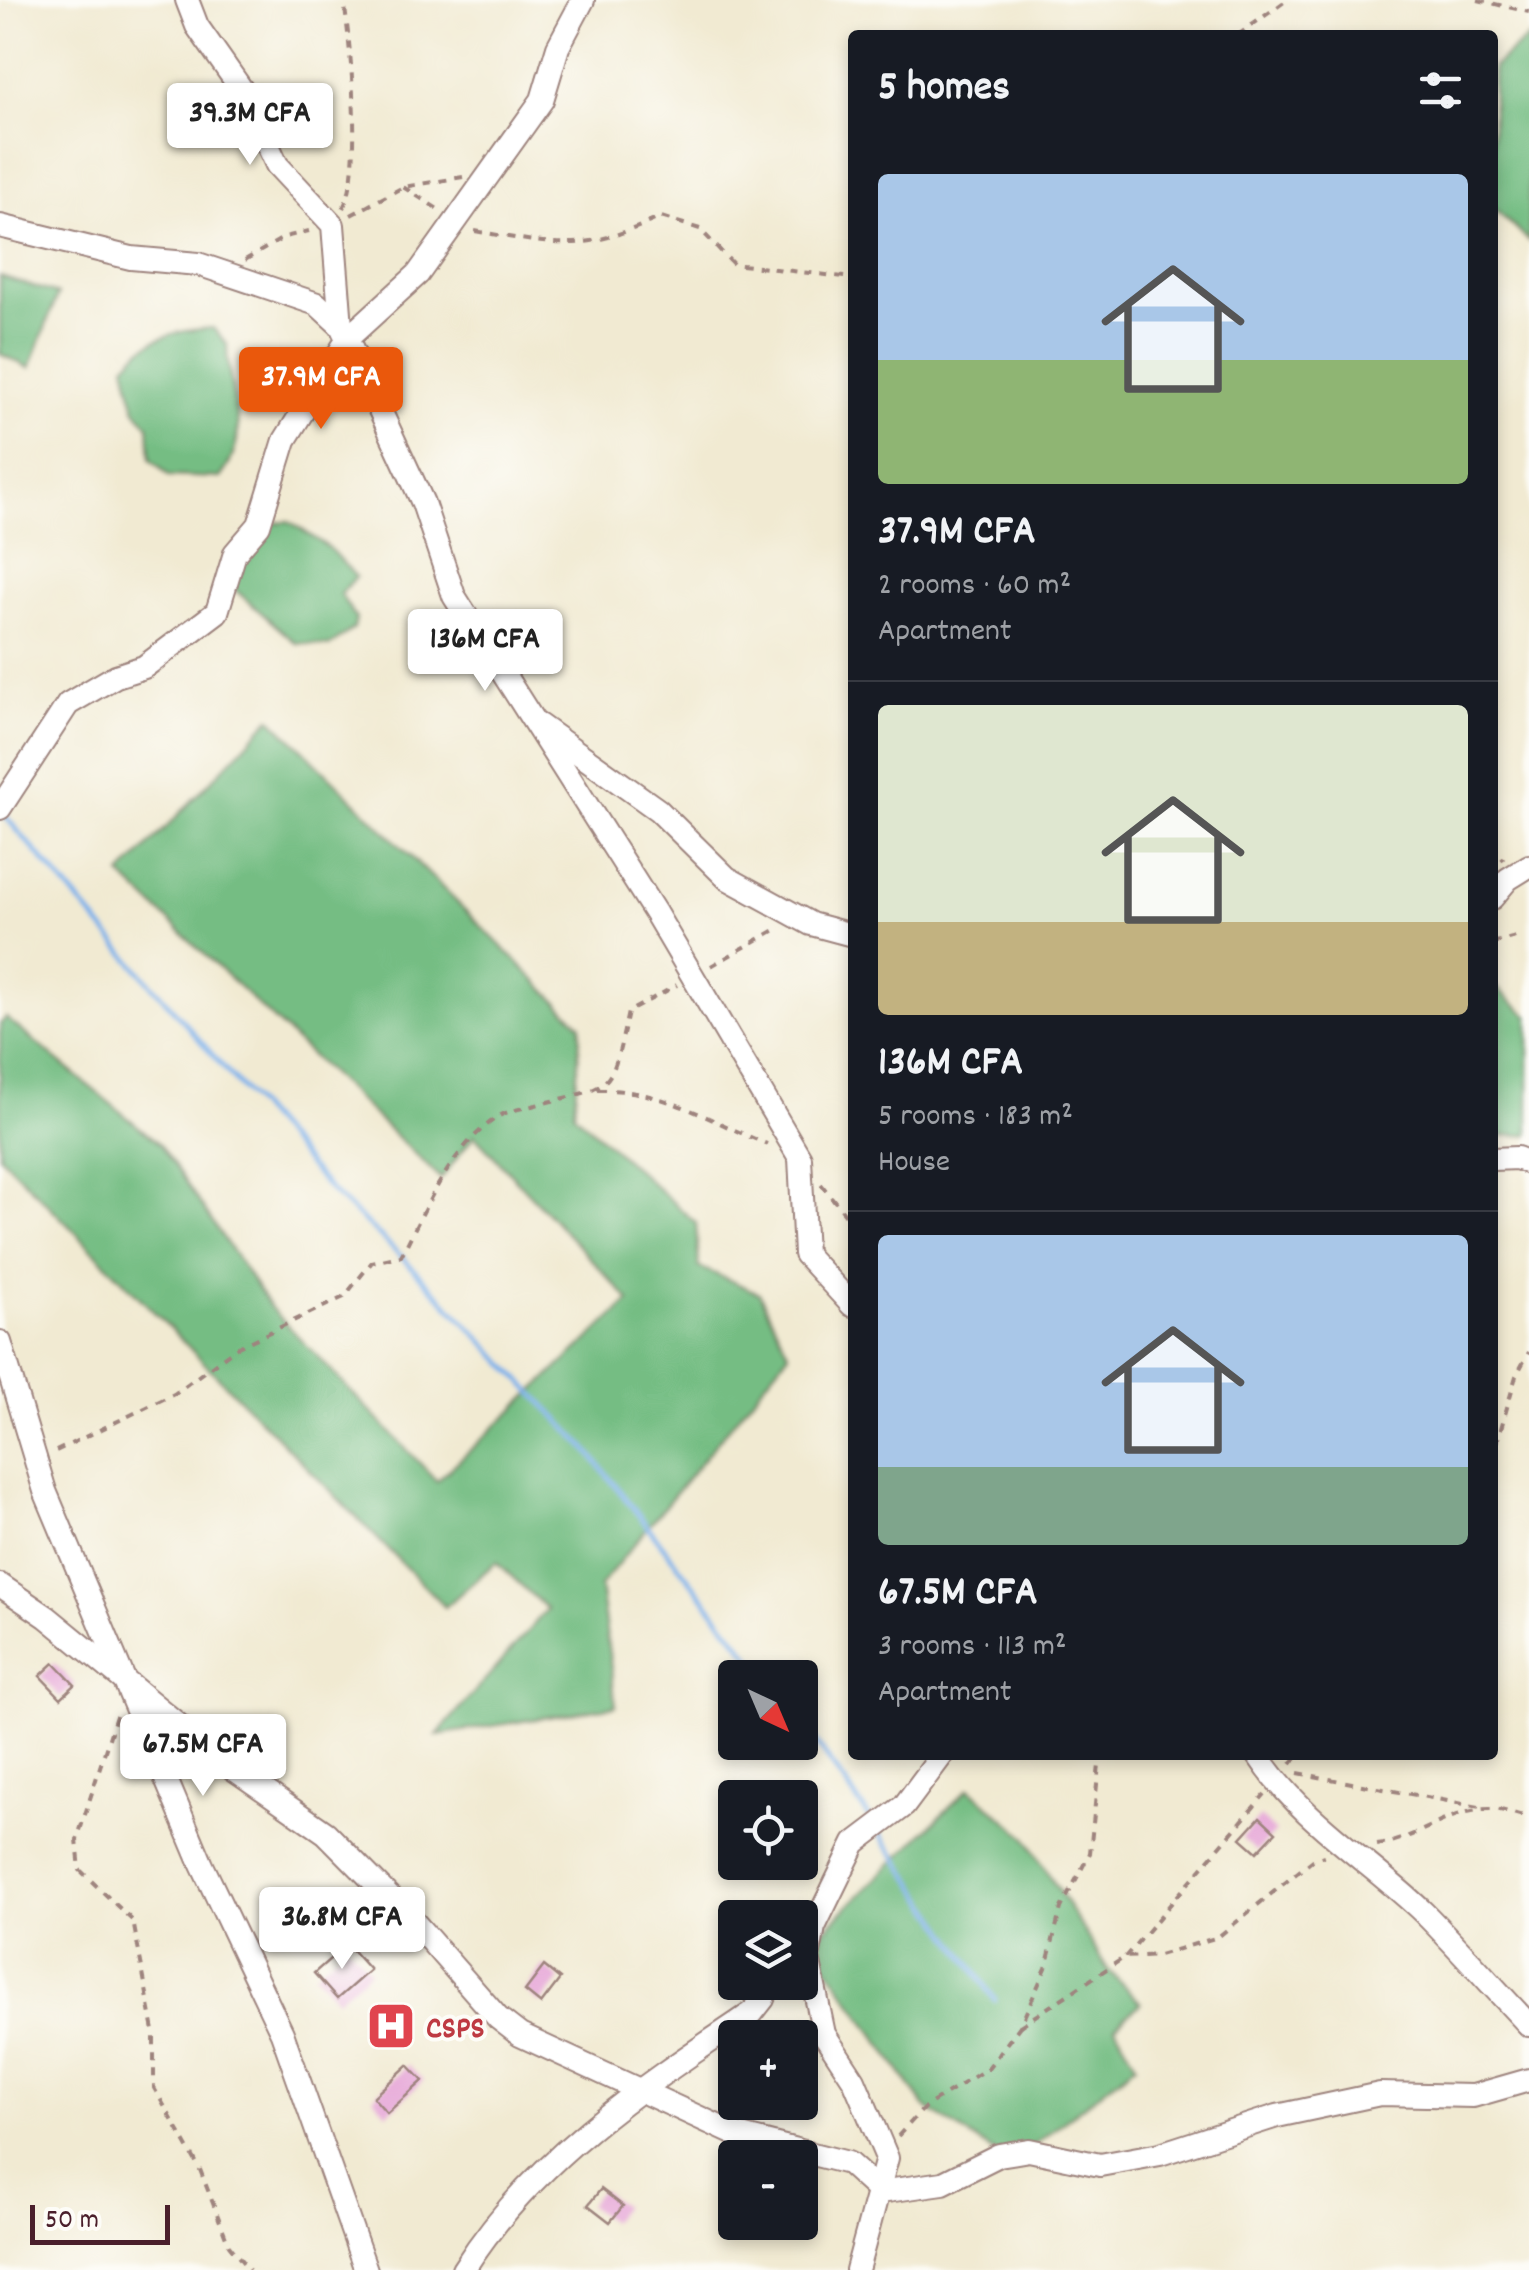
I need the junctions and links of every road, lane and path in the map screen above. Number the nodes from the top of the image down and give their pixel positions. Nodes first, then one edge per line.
1 (187, 0) edge
2 (344, 0) edge
3 (583, 0) edge
4 (1288, 0) edge
5 (1478, 0) edge
6 (1529, 12) edge
7 (1245, 30) edge
8 (494, 167) junction
9 (403, 188) junction
10 (454, 222) junction
11 (334, 225) junction
12 (0, 226) edge
13 (224, 272) junction
14 (848, 278) edge
15 (345, 332) junction
16 (533, 721) junction
17 (0, 808) edge
18 (1529, 866) edge
19 (1498, 891) edge
20 (800, 918) junction
21 (848, 934) edge
22 (1520, 936) dead end
23 (1498, 942) edge
24 (692, 976) junction
25 (598, 1090) junction
26 (800, 1158) junction
27 (1498, 1159) edge
28 (1529, 1163) edge
29 (848, 1218) edge
30 (848, 1301) edge
31 (0, 1342) edge
32 (1529, 1352) edge
33 (1498, 1439) edge
34 (35, 1460) junction
35 (0, 1586) edge
36 (131, 1689) junction
37 (938, 1760) edge
38 (1099, 1760) edge
39 (1261, 1760) edge
40 (1294, 1760) edge
41 (1276, 1781) junction
42 (1490, 1809) junction
43 (1529, 1818) edge
44 (1347, 1848) junction
45 (829, 1893) junction
46 (818, 1903) edge
47 (1125, 1957) junction
48 (764, 2000) edge
49 (1529, 2025) edge
50 (1020, 2026) junction
51 (1529, 2080) edge
52 (639, 2090) junction
53 (888, 2158) junction
54 (880, 2192) junction
55 (249, 2270) edge
56 (366, 2270) edge
57 (463, 2270) edge
58 (857, 2270) edge

1 - 11 street
2 - 11 path
3 - 8 street
4 - 7 path
5 - 6 path
8 - 9 path
8 - 10 street
9 - 10 path
9 - 11 path
10 - 14 path
10 - 15 street
11 - 13 path
11 - 15 street
12 - 13 street
13 - 15 street
15 - 16 street
15 - 17 street
16 - 20 street
16 - 24 street
18 - 19 street
20 - 21 street
20 - 24 path
22 - 23 path
24 - 25 path
24 - 26 street
25 - 26 path
25 - 34 path
26 - 29 path
26 - 30 street
27 - 28 street
31 - 34 street
32 - 33 path
34 - 36 street
35 - 36 street
36 - 52 street
36 - 55 path
36 - 56 street
37 - 45 street
38 - 50 path
39 - 41 street
40 - 42 path
41 - 44 street
41 - 47 path
42 - 43 path
42 - 44 path
44 - 47 path
44 - 49 street
45 - 46 street
45 - 53 street
47 - 50 path
48 - 52 street
50 - 53 path
51 - 54 street
52 - 54 street
52 - 57 street
53 - 54 street
54 - 58 street

